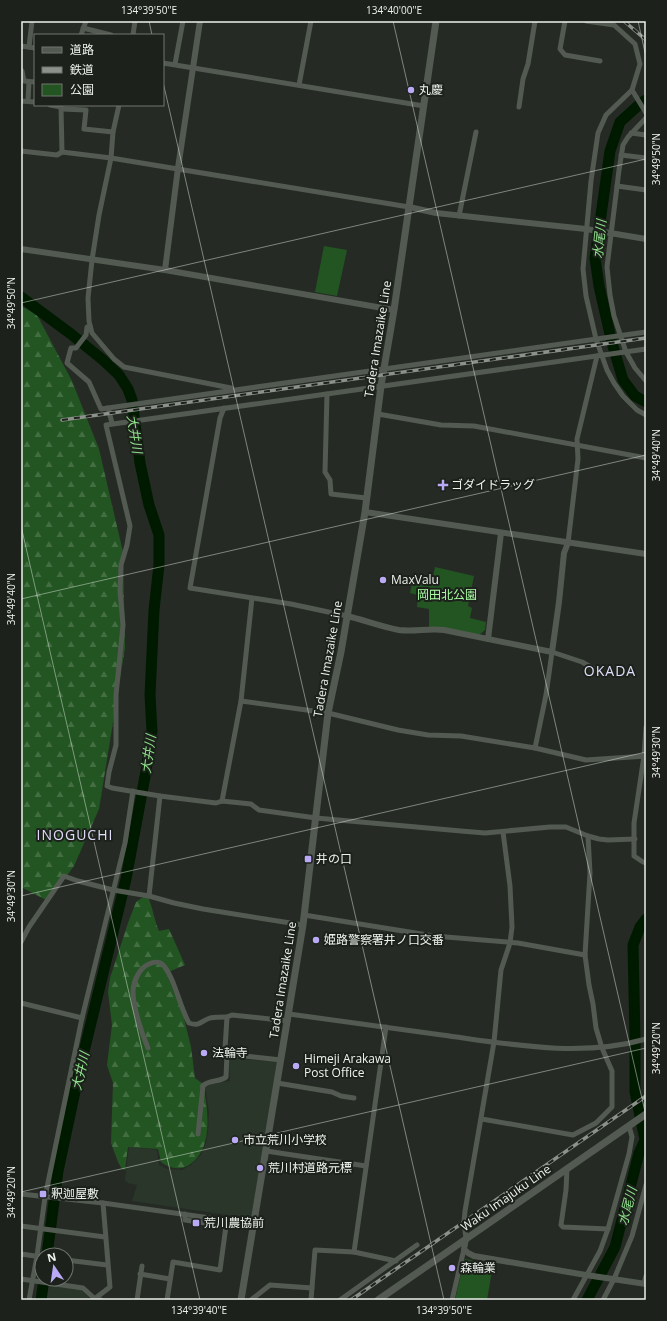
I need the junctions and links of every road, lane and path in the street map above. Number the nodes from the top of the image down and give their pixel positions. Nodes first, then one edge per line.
1 (32, 21) edge
2 (86, 21) edge
3 (135, 21) edge
4 (183, 21) edge
5 (200, 21) edge
6 (311, 21) edge
7 (436, 21) edge
8 (535, 21) edge
9 (564, 21) edge
10 (586, 21) edge
11 (83, 28) junction
12 (81, 34) edge
13 (108, 34) edge
14 (133, 34) edge
15 (21, 46) edge
16 (29, 47) junction
17 (34, 48) edge
18 (600, 61) dead end
19 (164, 63) edge
20 (175, 64) junction
21 (193, 67) junction
22 (21, 70) edge
23 (29, 82) junction
24 (34, 82) edge
25 (299, 85) junction
26 (632, 90) junction
27 (21, 101) edge
28 (28, 101) junction
29 (34, 102) edge
30 (56, 106) edge
31 (119, 106) edge
32 (424, 106) junction
33 (77, 107) edge
34 (519, 107) dead end
35 (62, 109) junction
36 (646, 113) edge
37 (646, 118) edge
38 (113, 132) junction
39 (476, 132) dead end
40 (631, 133) junction
41 (646, 135) edge
42 (21, 151) edge
43 (62, 152) junction
44 (621, 155) junction
45 (112, 158) junction
46 (646, 158) edge
47 (178, 168) junction
48 (617, 186) junction
49 (646, 190) edge
50 (409, 207) junction
51 (459, 216) junction
52 (586, 229) junction
53 (612, 234) junction
54 (646, 239) edge
55 (21, 249) edge
56 (92, 260) junction
57 (165, 270) junction
58 (394, 310) junction
59 (90, 326) junction
60 (646, 332) edge
61 (621, 336) junction
62 (596, 339) junction
63 (646, 349) edge
64 (626, 352) junction
65 (603, 355) junction
66 (597, 356) junction
67 (385, 369) junction
68 (646, 381) edge
69 (382, 386) junction
70 (236, 389) junction
71 (327, 394) junction
72 (108, 408) junction
73 (224, 408) junction
74 (378, 414) junction
75 (646, 416) edge
76 (112, 423) junction
77 (578, 446) junction
78 (646, 458) edge
79 (366, 498) junction
80 (365, 512) junction
81 (501, 533) junction
82 (568, 543) junction
83 (646, 554) edge
84 (252, 598) junction
85 (347, 616) junction
86 (488, 639) junction
87 (552, 652) junction
88 (596, 670) dead end
89 (241, 700) junction
90 (328, 713) junction
91 (646, 728) edge
92 (535, 748) junction
93 (645, 756) edge
94 (133, 791) junction
95 (160, 796) junction
96 (222, 801) junction
97 (316, 818) junction
98 (503, 832) junction
99 (588, 836) junction
100 (634, 839) junction
101 (646, 863) edge
102 (113, 890) junction
103 (149, 896) junction
104 (304, 915) junction
105 (303, 925) junction
106 (21, 942) edge
107 (510, 943) junction
108 (585, 955) junction
109 (21, 1003) edge
110 (227, 1017) junction
111 (82, 1018) junction
112 (288, 1018) junction
113 (386, 1027) junction
114 (646, 1039) edge
115 (494, 1042) junction
116 (148, 1048) dead end
117 (602, 1048) junction
118 (227, 1054) junction
119 (281, 1060) junction
120 (277, 1083) junction
121 (354, 1098) dead end
122 (646, 1114) edge
123 (482, 1119) junction
124 (629, 1126) junction
125 (198, 1134) dead end
126 (266, 1151) junction
127 (366, 1166) junction
128 (567, 1168) junction
129 (645, 1187) edge
130 (21, 1194) edge
131 (45, 1197) junction
132 (103, 1203) junction
133 (185, 1214) junction
134 (253, 1224) junction
135 (21, 1226) edge
136 (41, 1228) junction
137 (608, 1229) junction
138 (105, 1237) junction
139 (466, 1238) junction
140 (417, 1245) dead end
141 (40, 1247) edge
142 (464, 1249) junction
143 (354, 1252) junction
144 (21, 1254) edge
145 (34, 1256) edge
146 (74, 1261) edge
147 (396, 1261) junction
148 (107, 1265) junction
149 (142, 1266) dead end
150 (140, 1274) junction
151 (586, 1275) junction
152 (646, 1276) edge
153 (34, 1278) edge
154 (21, 1279) edge
155 (170, 1279) junction
156 (614, 1279) junction
157 (33, 1281) junction
158 (645, 1284) edge
159 (312, 1288) junction
160 (29, 1300) edge
161 (96, 1300) edge
162 (137, 1300) edge
163 (167, 1300) edge
164 (241, 1300) edge
165 (251, 1300) edge
166 (311, 1300) edge
167 (340, 1300) edge
168 (378, 1300) edge
169 (452, 1300) edge
170 (573, 1300) edge
171 (604, 1300) edge

1 - 16 street
2 - 11 street
3 - 14 street
4 - 20 street
5 - 21 street
6 - 25 street
7 - 32 main road, Tadera Imazaike Line
8 - 34 street
9 - 18 street
10 - 26 street
11 - 12 street
11 - 13 street
15 - 16 street
16 - 17 street
19 - 20 street
20 - 21 street
21 - 25 street
21 - 47 street
22 - 23 street
23 - 24 street
23 - 28 street
25 - 32 street
26 - 36 street
26 - 52 street
27 - 28 street
28 - 29 street
30 - 35 street
31 - 38 street
32 - 50 main road, Tadera Imazaike Line
33 - 35 street
33 - 38 street
35 - 43 street
37 - 40 street
38 - 45 street
39 - 51 street
40 - 41 street
40 - 44 street
42 - 43 street
43 - 45 street
44 - 46 street
44 - 48 street
45 - 47 street
45 - 56 street
47 - 50 street
47 - 57 street
48 - 49 street
48 - 53 street
50 - 51 street
50 - 58 main road, Tadera Imazaike Line
51 - 52 street
52 - 53 street
52 - 62 street
53 - 54 street
53 - 61 street
55 - 56 street
56 - 57 street
56 - 59 street
57 - 58 street
58 - 67 main road, Tadera Imazaike Line
59 - 70 street
59 - 72 street
60 - 61 street
61 - 62 street
61 - 64 street
62 - 65 street
62 - 67 street
63 - 64 street
64 - 65 street
64 - 68 street
65 - 66 street
65 - 75 street
66 - 69 street
66 - 77 street
67 - 69 main road, Tadera Imazaike Line
67 - 70 street
69 - 71 street
69 - 74 main road, Tadera Imazaike Line
70 - 72 street
71 - 73 street
71 - 79 street
72 - 76 street
73 - 76 street
73 - 84 street
74 - 77 street
74 - 79 main road, Tadera Imazaike Line
76 - 94 street
77 - 78 street
77 - 82 street
79 - 80 main road, Tadera Imazaike Line
80 - 81 street
80 - 85 main road, Tadera Imazaike Line
81 - 82 street
81 - 86 street
82 - 83 street
82 - 87 street
84 - 85 street
84 - 89 street
85 - 86 street
85 - 90 main road, Tadera Imazaike Line
86 - 87 street
87 - 88 street
87 - 92 street
89 - 90 street
89 - 96 street
90 - 92 street
90 - 97 main road, Tadera Imazaike Line
91 - 93 street
92 - 93 street
93 - 100 street
94 - 95 street
94 - 102 street
95 - 96 street
95 - 103 street
96 - 97 street
97 - 98 street
97 - 104 main road, Tadera Imazaike Line
98 - 99 street
98 - 107 street
99 - 100 street
99 - 108 street
100 - 101 street
102 - 103 street
102 - 106 street
102 - 111 street
103 - 105 street
104 - 105 main road, Tadera Imazaike Line
104 - 107 street
105 - 112 main road, Tadera Imazaike Line
107 - 108 street
107 - 115 street
108 - 117 street
109 - 111 street
110 - 112 street
110 - 116 street
110 - 118 street
111 - 131 street
112 - 113 street
112 - 119 main road, Tadera Imazaike Line
113 - 115 street
113 - 127 street
114 - 117 street
115 - 117 street
115 - 123 street
117 - 123 street
118 - 119 street
118 - 125 street
119 - 120 main road, Tadera Imazaike Line
120 - 121 street
120 - 126 main road, Tadera Imazaike Line
122 - 124 main road, Waku Imajuku Line
123 - 139 street
124 - 128 main road, Waku Imajuku Line
124 - 137 street
126 - 127 street
126 - 134 main road, Tadera Imazaike Line
127 - 143 street
128 - 137 street
128 - 139 main road, Waku Imajuku Line
129 - 156 street
130 - 131 street
131 - 132 street
131 - 136 street
132 - 133 street
132 - 138 street
133 - 134 street
133 - 155 street
134 - 164 main road, Tadera Imazaike Line
135 - 136 street
136 - 138 street
136 - 141 street
137 - 151 street
138 - 148 street
139 - 142 street
139 - 168 main road, Waku Imajuku Line
140 - 147 street
142 - 151 street
142 - 169 street
143 - 147 street
143 - 159 street
144 - 145 street
146 - 148 street
147 - 167 street
148 - 161 street
149 - 150 street
150 - 155 street
150 - 162 street
151 - 156 street
151 - 170 street
152 - 158 street
153 - 157 street
154 - 157 street
155 - 163 street
156 - 158 street
156 - 171 street
157 - 160 street
157 - 161 street
159 - 165 street
159 - 166 street

